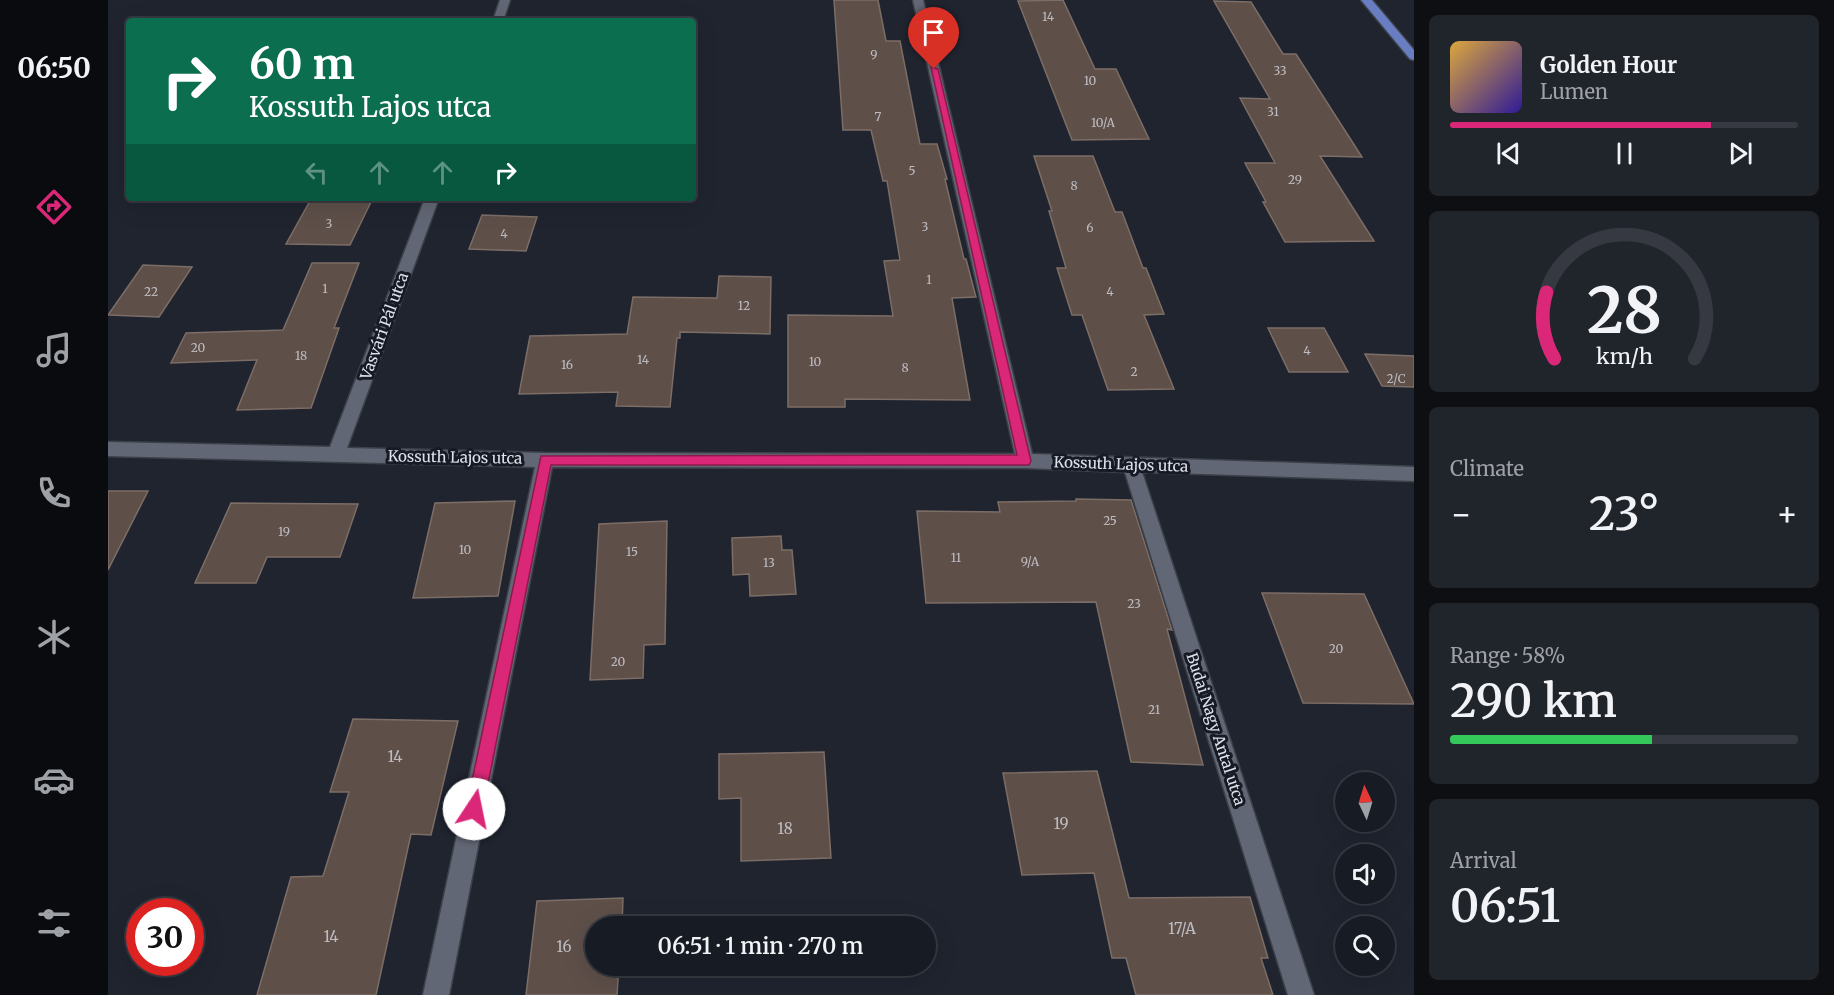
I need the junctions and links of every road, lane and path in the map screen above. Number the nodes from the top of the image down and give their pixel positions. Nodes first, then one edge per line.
1 (505, 0) edge
2 (918, 0) edge
3 (1366, 0) edge
4 (499, 18) edge
5 (1414, 57) edge
6 (431, 201) edge
7 (108, 449) edge
8 (336, 455) junction
9 (545, 460) junction
10 (1025, 461) junction
11 (1131, 464) junction
12 (1414, 474) edge
13 (436, 995) edge
14 (1301, 995) edge

1 - 4 street
2 - 10 street
3 - 5 main road
6 - 8 street, Vasvári Pál utca
7 - 8 street, Kossuth Lajos utca
8 - 9 street, Kossuth Lajos utca
9 - 10 street, Kossuth Lajos utca
9 - 13 street
10 - 11 street, Kossuth Lajos utca
11 - 12 street, Kossuth Lajos utca
11 - 14 street, Budai Nagy Antal utca

